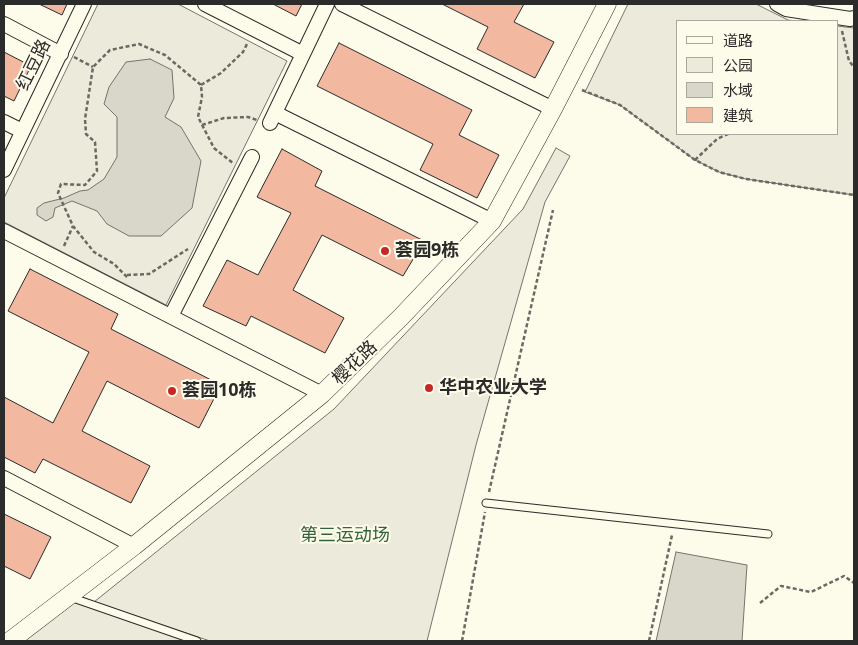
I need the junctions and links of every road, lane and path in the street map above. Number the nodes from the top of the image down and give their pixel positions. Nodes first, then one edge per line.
1 (84, 4) edge
2 (205, 4) edge
3 (327, 4) edge
4 (342, 4) edge
5 (607, 4) edge
6 (777, 4) edge
7 (838, 17) junction
8 (854, 18) edge
9 (4, 24) edge
10 (254, 29) junction
11 (62, 53) junction
12 (303, 54) junction
13 (93, 67) junction
14 (854, 67) edge
15 (567, 82) junction
16 (201, 85) junction
17 (553, 110) junction
18 (272, 118) junction
19 (4, 122) edge
20 (202, 125) junction
21 (22, 131) junction
22 (726, 135) edge
23 (252, 157) dead end
24 (695, 160) junction
25 (4, 170) edge
26 (244, 172) junction
27 (854, 195) edge
28 (552, 210) dead end
29 (492, 221) junction
30 (73, 226) junction
31 (4, 231) edge
32 (189, 249) dead end
33 (58, 259) junction
34 (127, 275) junction
35 (125, 293) junction
36 (171, 316) junction
37 (322, 394) junction
38 (4, 478) edge
39 (486, 503) junction
40 (674, 524) junction
41 (768, 534) dead end
42 (134, 546) junction
43 (854, 583) edge
44 (69, 596) junction
45 (760, 603) dead end
46 (10, 641) edge
47 (197, 641) edge
48 (462, 641) edge
49 (649, 641) edge

1 - 11 street, 红豆路
2 - 10 street
3 - 12 street
4 - 17 street
5 - 15 street, 樱花路
6 - 7 street
7 - 8 street
7 - 14 path
9 - 11 street
10 - 12 street
10 - 16 path
11 - 13 path
11 - 21 street, 红豆路
12 - 18 street
13 - 16 path
13 - 30 path
15 - 17 street, 樱花路
15 - 24 path
16 - 20 path
17 - 29 street, 樱花路
18 - 20 path
18 - 29 street
19 - 21 street
20 - 26 path
21 - 25 street, 红豆路
22 - 24 path
23 - 26 street
24 - 27 path
26 - 36 street
28 - 39 path
29 - 37 street, 樱花路
30 - 33 path
30 - 34 path
31 - 33 street
32 - 34 path
33 - 35 street
34 - 35 path
35 - 36 street
36 - 37 street
37 - 42 street, 樱花路
38 - 42 street
39 - 40 lane
39 - 48 path
40 - 41 lane
40 - 49 path
42 - 44 street, 樱花路
43 - 45 path
44 - 46 street, 樱花路
44 - 47 lane

